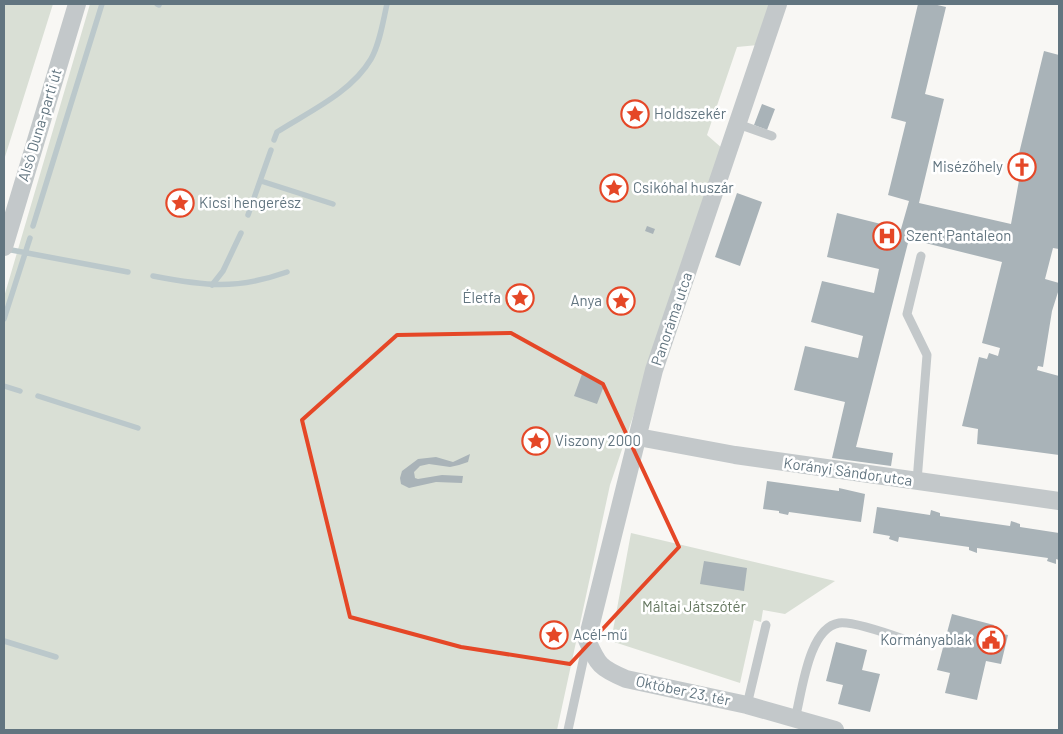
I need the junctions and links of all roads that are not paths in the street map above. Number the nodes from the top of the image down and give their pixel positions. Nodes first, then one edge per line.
1 (77, 4) edge
2 (778, 4) edge
3 (738, 124) junction
4 (772, 136) dead end
5 (5, 236) edge
6 (921, 256) dead end
7 (638, 437) junction
8 (917, 481) junction
9 (1059, 501) edge
10 (766, 625) dead end
11 (587, 640) junction
12 (906, 640) dead end
13 (747, 705) junction
14 (795, 719) junction
15 (568, 730) edge
16 (836, 730) edge

1 - 5 street, Alsó Duna-parti út
2 - 3 street, Panoráma utca
3 - 4 lane
3 - 7 street, Panoráma utca
6 - 8 lane
7 - 8 street, Korányi Sándor utca
7 - 11 street, Panoráma utca
8 - 9 street, Korányi Sándor utca
10 - 13 lane
11 - 13 street, Október 23. tér
11 - 15 lane
12 - 14 lane
13 - 14 street, Október 23. tér
14 - 16 street, Október 23. tér

